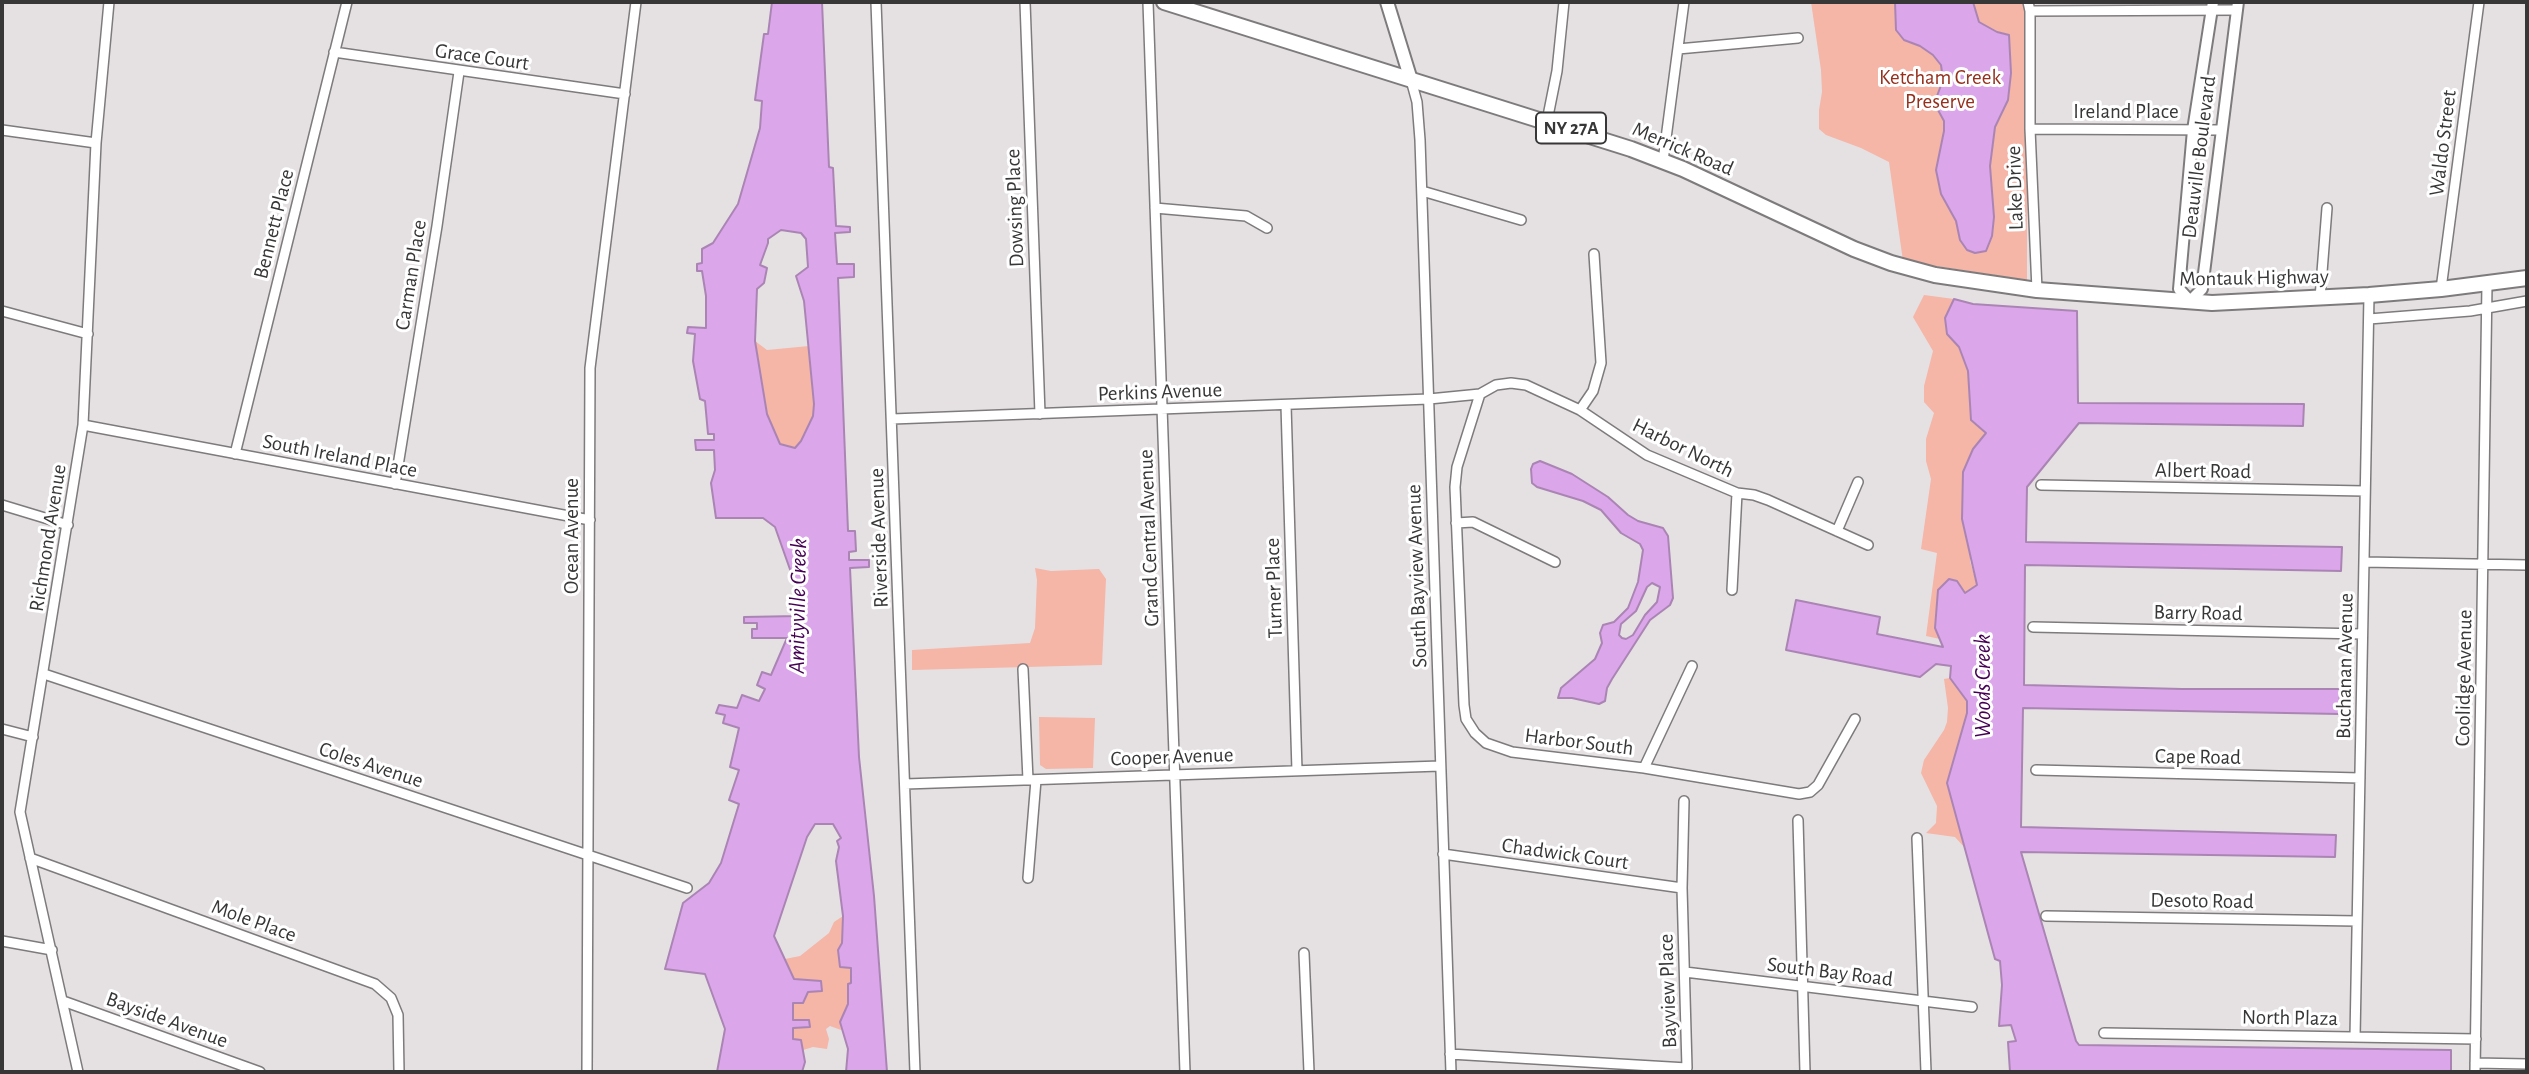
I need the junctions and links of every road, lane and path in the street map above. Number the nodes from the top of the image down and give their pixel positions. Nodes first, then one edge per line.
1 (109, 2) edge
2 (347, 2) edge
3 (636, 2) edge
4 (876, 2) edge
5 (1025, 2) edge
6 (1148, 2) edge
7 (1164, 2) edge
8 (1387, 2) edge
9 (1564, 2) edge
10 (1684, 2) edge
11 (2479, 2) edge
12 (2029, 6) edge
13 (2212, 6) edge
14 (2238, 6) edge
15 (1798, 38) dead end
16 (1678, 49) junction
17 (334, 52) junction
18 (460, 72) junction
19 (1411, 80) junction
20 (625, 94) junction
21 (1547, 121) junction
22 (2030, 129) junction
23 (2, 130) edge
24 (2193, 130) junction
25 (2221, 130) junction
26 (96, 143) junction
27 (1663, 161) junction
28 (1422, 191) junction
29 (1155, 208) junction
30 (2327, 208) dead end
31 (1521, 220) dead end
32 (1267, 228) dead end
33 (1594, 254) dead end
34 (2527, 278) edge
35 (1981, 283) joint
36 (2487, 284) junction
37 (2441, 289) junction
38 (2037, 290) junction
39 (2369, 295) junction
40 (2320, 298) junction
41 (2190, 301) junction
42 (2527, 301) edge
43 (2486, 308) junction
44 (2, 312) edge
45 (2369, 319) junction
46 (88, 334) junction
47 (1480, 394) junction
48 (1429, 399) junction
49 (1286, 405) junction
50 (1162, 409) junction
51 (1580, 410) junction
52 (1040, 414) junction
53 (892, 419) junction
54 (83, 425) junction
55 (235, 454) junction
56 (1858, 482) dead end
57 (395, 484) junction
58 (2041, 485) dead end
59 (2365, 491) junction
60 (1737, 493) junction
61 (2, 505) edge
62 (590, 520) junction
63 (1456, 523) junction
64 (68, 526) junction
65 (1837, 531) junction
66 (1868, 545) dead end
67 (1555, 562) dead end
68 (2364, 562) junction
69 (2483, 564) junction
70 (2527, 565) edge
71 (1732, 590) dead end
72 (2033, 627) dead end
73 (2362, 634) junction
74 (1692, 666) dead end
75 (1023, 669) dead end
76 (44, 674) junction
77 (1855, 719) dead end
78 (2, 729) edge
79 (33, 737) junction
80 (1440, 766) junction
81 (1644, 768) junction
82 (1297, 771) junction
83 (2036, 771) dead end
84 (1176, 775) junction
85 (2360, 778) junction
86 (1032, 780) junction
87 (905, 784) junction
88 (1684, 801) dead end
89 (1798, 820) dead end
90 (1917, 838) dead end
91 (588, 854) junction
92 (1443, 854) junction
93 (30, 858) junction
94 (1028, 878) dead end
95 (687, 888) dead end
96 (1682, 888) junction
97 (2046, 916) dead end
98 (2357, 921) junction
99 (2, 941) edge
100 (52, 950) junction
101 (1304, 953) dead end
102 (1685, 972) junction
103 (1803, 986) junction
104 (63, 1001) junction
105 (1923, 1001) junction
106 (1972, 1007) dead end
107 (2104, 1033) dead end
108 (2355, 1037) junction
109 (2476, 1039) junction
110 (1450, 1054) junction
111 (2527, 1064) edge
112 (2475, 1068) edge
113 (78, 1072) edge
114 (260, 1072) edge
115 (398, 1072) edge
116 (587, 1072) edge
117 (915, 1072) edge
118 (1185, 1072) edge
119 (1310, 1072) edge
120 (1451, 1072) edge
121 (1805, 1072) edge
122 (1926, 1072) edge

1 - 26 street, Richmond Avenue
2 - 17 street, Bennett Place
3 - 20 street, Ocean Avenue
4 - 53 street, Riverside Avenue
5 - 52 street, Dowsing Place
6 - 29 street, Grand Central Avenue
7 - 19 main road, Merrick Road / NY 27A
8 - 19 main road
9 - 21 street
10 - 16 street
11 - 37 street, Waldo Street
12 - 13 street
12 - 22 street, Lake Drive
13 - 14 street
13 - 24 street, Deauville Boulevard
14 - 25 street, Deauville Boulevard
15 - 16 street
16 - 27 street
17 - 18 street, Grace Court
17 - 55 street, Bennett Place
18 - 20 street, Grace Court
18 - 57 street, Carman Place
19 - 21 main road, Merrick Road / NY 27A
19 - 28 street, South Bayview Avenue
20 - 62 street, Ocean Avenue
21 - 27 main road, Merrick Road / NY 27A
22 - 24 street, Ireland Place
22 - 38 street, Lake Drive
23 - 26 street
24 - 25 street, Ireland Place
24 - 41 street, Deauville Boulevard
25 - 41 street, Deauville Boulevard
26 - 46 street, Richmond Avenue
27 - 35 main road, Merrick Road
28 - 31 street
28 - 48 street, South Bayview Avenue
29 - 32 street
29 - 50 street, Grand Central Avenue
30 - 40 street
33 - 51 street
34 - 36 main road, Montauk Highway
35 - 38 main road, Montauk Highway
36 - 37 main road, Montauk Highway
36 - 43 street, Coolidge Avenue
37 - 39 main road, Montauk Highway
38 - 41 main road, Montauk Highway
39 - 40 main road, Montauk Highway
39 - 45 street, Buchanan Avenue
40 - 41 main road, Montauk Highway
42 - 43 street
43 - 45 street
43 - 69 street, Coolidge Avenue
44 - 46 street
45 - 59 street, Buchanan Avenue
46 - 54 street, Richmond Avenue
47 - 48 street, Harbor North
47 - 51 street, Harbor North
47 - 63 street, Harbor South
48 - 49 street, Perkins Avenue
48 - 80 street, South Bayview Avenue
49 - 50 street, Perkins Avenue
49 - 82 street, Turner Place
50 - 52 street, Perkins Avenue
50 - 84 street, Grand Central Avenue
51 - 60 street, Harbor North
52 - 53 street, Perkins Avenue
53 - 87 street, Riverside Avenue
54 - 55 street, South Ireland Place
54 - 64 street, Richmond Avenue
55 - 57 street, South Ireland Place
56 - 65 street
57 - 62 street, South Ireland Place
58 - 59 street, Albert Road
59 - 68 street, Buchanan Avenue
60 - 65 street, Harbor North
60 - 71 street, Harbor North
61 - 64 street
62 - 91 street, Ocean Avenue
63 - 67 street
63 - 81 street, Harbor South
64 - 76 street, Richmond Avenue
65 - 66 street, Harbor North
68 - 69 street
68 - 73 street, Buchanan Avenue
69 - 70 street
69 - 109 street, Coolidge Avenue
72 - 73 street, Barry Road
73 - 85 street, Buchanan Avenue
74 - 81 street
75 - 86 street
76 - 79 street, Richmond Avenue
76 - 91 street, Coles Avenue
77 - 81 street, Harbor South
78 - 79 street
79 - 93 street, Richmond Avenue
80 - 82 street, Cooper Avenue
80 - 92 street, South Bayview Avenue
82 - 84 street, Cooper Avenue
83 - 85 street, Cape Road
84 - 86 street, Cooper Avenue
84 - 118 street, Grand Central Avenue
85 - 98 street, Buchanan Avenue
86 - 87 street, Cooper Avenue
86 - 94 street
87 - 117 street, Riverside Avenue
88 - 96 street, Bayview Place
89 - 103 street
90 - 105 street
91 - 95 street, Coles Avenue
91 - 116 street, Ocean Avenue
92 - 96 street, Chadwick Court
92 - 110 street, South Bayview Avenue
93 - 100 street, Richmond Avenue
93 - 115 street, Mole Place
96 - 102 street, Bayview Place
97 - 98 street, Desoto Road
98 - 108 street, Buchanan Avenue
99 - 100 street
100 - 104 street, Richmond Avenue
101 - 119 street
102 - 103 street, South Bay Road
102 - 110 street, Bayview Place
103 - 105 street, South Bay Road
103 - 121 street
104 - 113 street, Richmond Avenue
104 - 114 street, Bayside Avenue
105 - 106 street, South Bay Road
105 - 122 street
107 - 108 street, North Plaza
108 - 109 street, North Plaza
109 - 112 street, Coolidge Avenue
110 - 120 street, South Bayview Avenue
111 - 112 street

